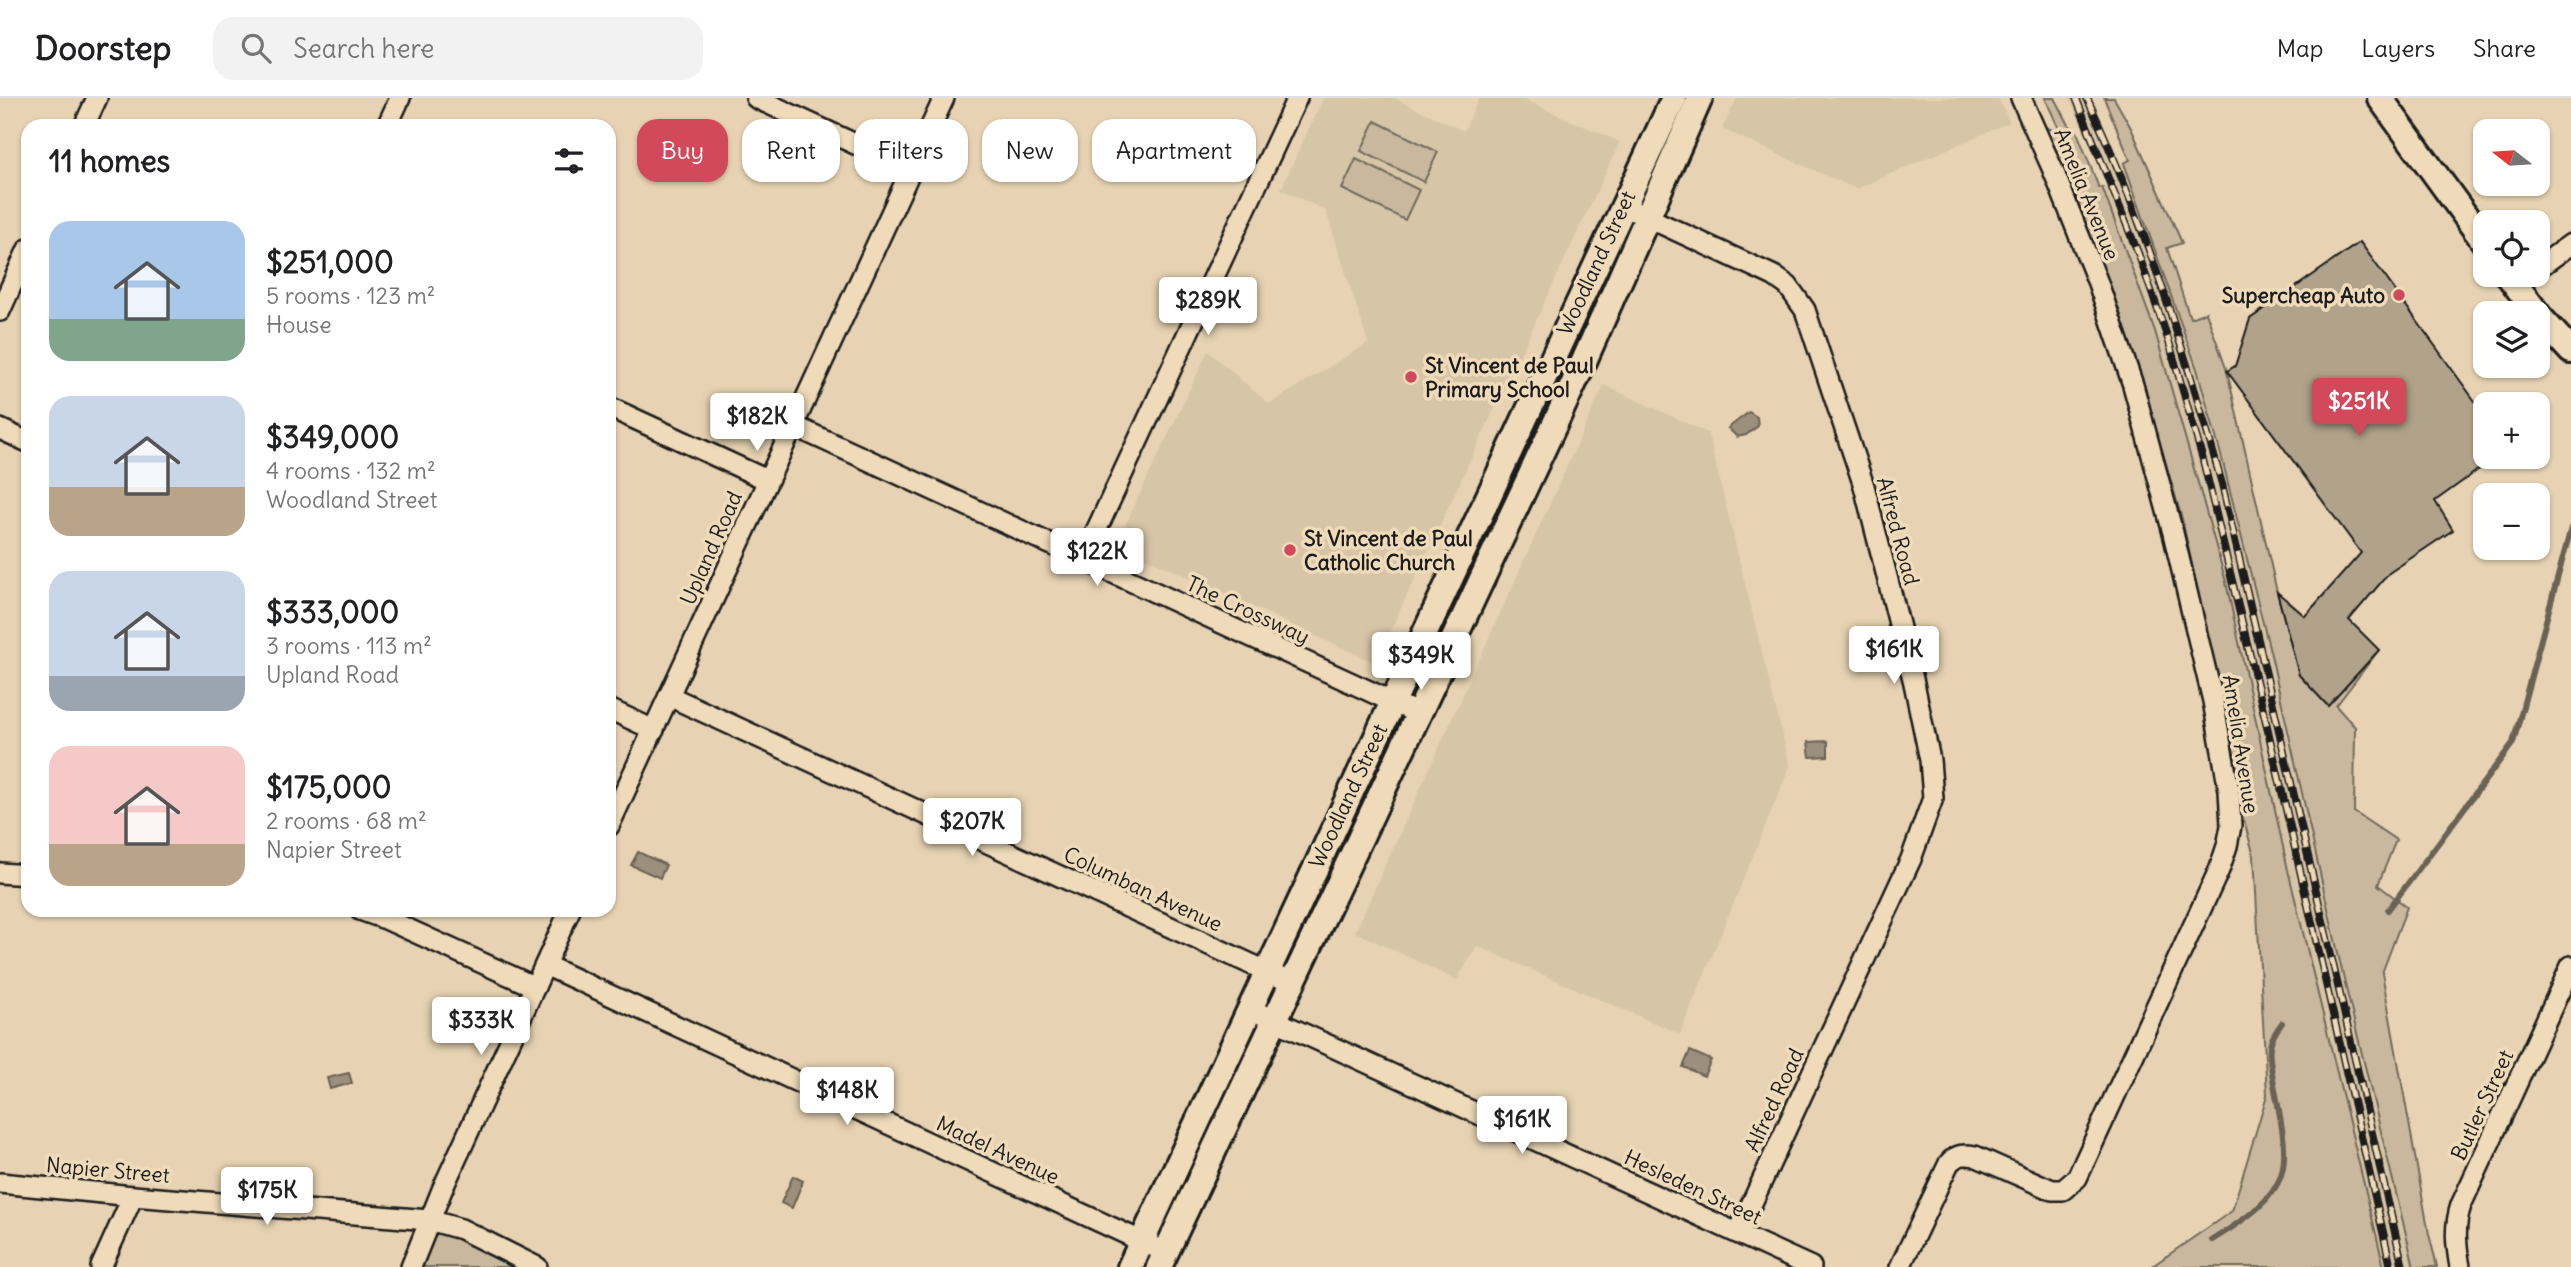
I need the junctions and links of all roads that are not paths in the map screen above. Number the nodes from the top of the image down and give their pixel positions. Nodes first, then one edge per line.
1 (97, 98) edge
2 (400, 98) edge
3 (756, 98) edge
4 (944, 98) edge
5 (1297, 98) edge
6 (1674, 98) edge
7 (1700, 98) edge
8 (2021, 98) edge
9 (2380, 98) edge
10 (87, 119) edge
11 (390, 119) edge
12 (934, 119) edge
13 (854, 144) edge
14 (905, 182) edge
15 (1623, 206) junction
16 (1646, 217) junction
17 (2473, 226) edge
18 (2571, 244) edge
19 (2550, 259) edge
20 (21, 264) edge
21 (0, 310) edge
22 (2550, 328) edge
23 (2571, 351) edge
24 (616, 410) edge
25 (792, 425) junction
26 (0, 429) edge
27 (21, 439) edge
28 (766, 480) junction
29 (1083, 559) junction
30 (669, 696) junction
31 (1391, 701) junction
32 (616, 712) edge
33 (1419, 714) junction
34 (654, 730) junction
35 (616, 811) edge
36 (0, 873) edge
37 (21, 874) edge
38 (380, 917) edge
39 (567, 917) edge
40 (545, 965) junction
41 (2571, 966) edge
42 (1267, 972) junction
43 (1292, 983) junction
44 (535, 987) junction
45 (1250, 1009) junction
46 (1274, 1020) junction
47 (0, 1183) edge
48 (133, 1196) junction
49 (429, 1220) junction
50 (1738, 1233) junction
51 (1142, 1241) junction
52 (1162, 1259) edge
53 (101, 1267) edge
54 (411, 1267) edge
55 (537, 1267) edge
56 (1130, 1267) edge
57 (1811, 1267) edge
58 (1900, 1267) edge
59 (2460, 1267) edge

1 - 10 street
2 - 11 street
3 - 13 street
4 - 12 street, Upland Road
5 - 29 street
6 - 15 main road, Woodland Street
7 - 16 main road, Woodland Street
8 - 58 street, Amelia Avenue
9 - 17 main road
14 - 25 street, Upland Road
15 - 16 street, Alfred Road
15 - 31 main road, Woodland Street
16 - 33 main road, Woodland Street
16 - 50 street, Alfred Road
18 - 19 street
20 - 21 street
22 - 23 main road
24 - 28 street
25 - 28 street, Upland Road
25 - 29 street, The Crossway
26 - 27 street
28 - 30 street, Upland Road
29 - 31 street, The Crossway
30 - 34 street, Upland Road
30 - 42 street, Columban Avenue
31 - 33 street, The Crossway
31 - 42 main road, Woodland Street
32 - 34 street
33 - 43 main road, Woodland Street
34 - 35 street, Upland Road
36 - 37 street
38 - 44 street
39 - 40 street
40 - 44 street
40 - 51 street, Madel Avenue
41 - 59 street, Butler Street
42 - 43 street, Columban Avenue
42 - 45 main road, Woodland Street
43 - 46 main road, Woodland Street
44 - 49 street
45 - 46 street, Hesleden Street
45 - 51 main road, Woodland Street
46 - 50 street, Hesleden Street
46 - 52 main road, Woodland Street
47 - 48 street, Napier Street
48 - 49 street, Napier Street
48 - 53 street
49 - 54 street
49 - 55 street, Napier Street
50 - 57 street, Hesleden Street
51 - 52 street, Madel Avenue
51 - 56 main road, Woodland Street

